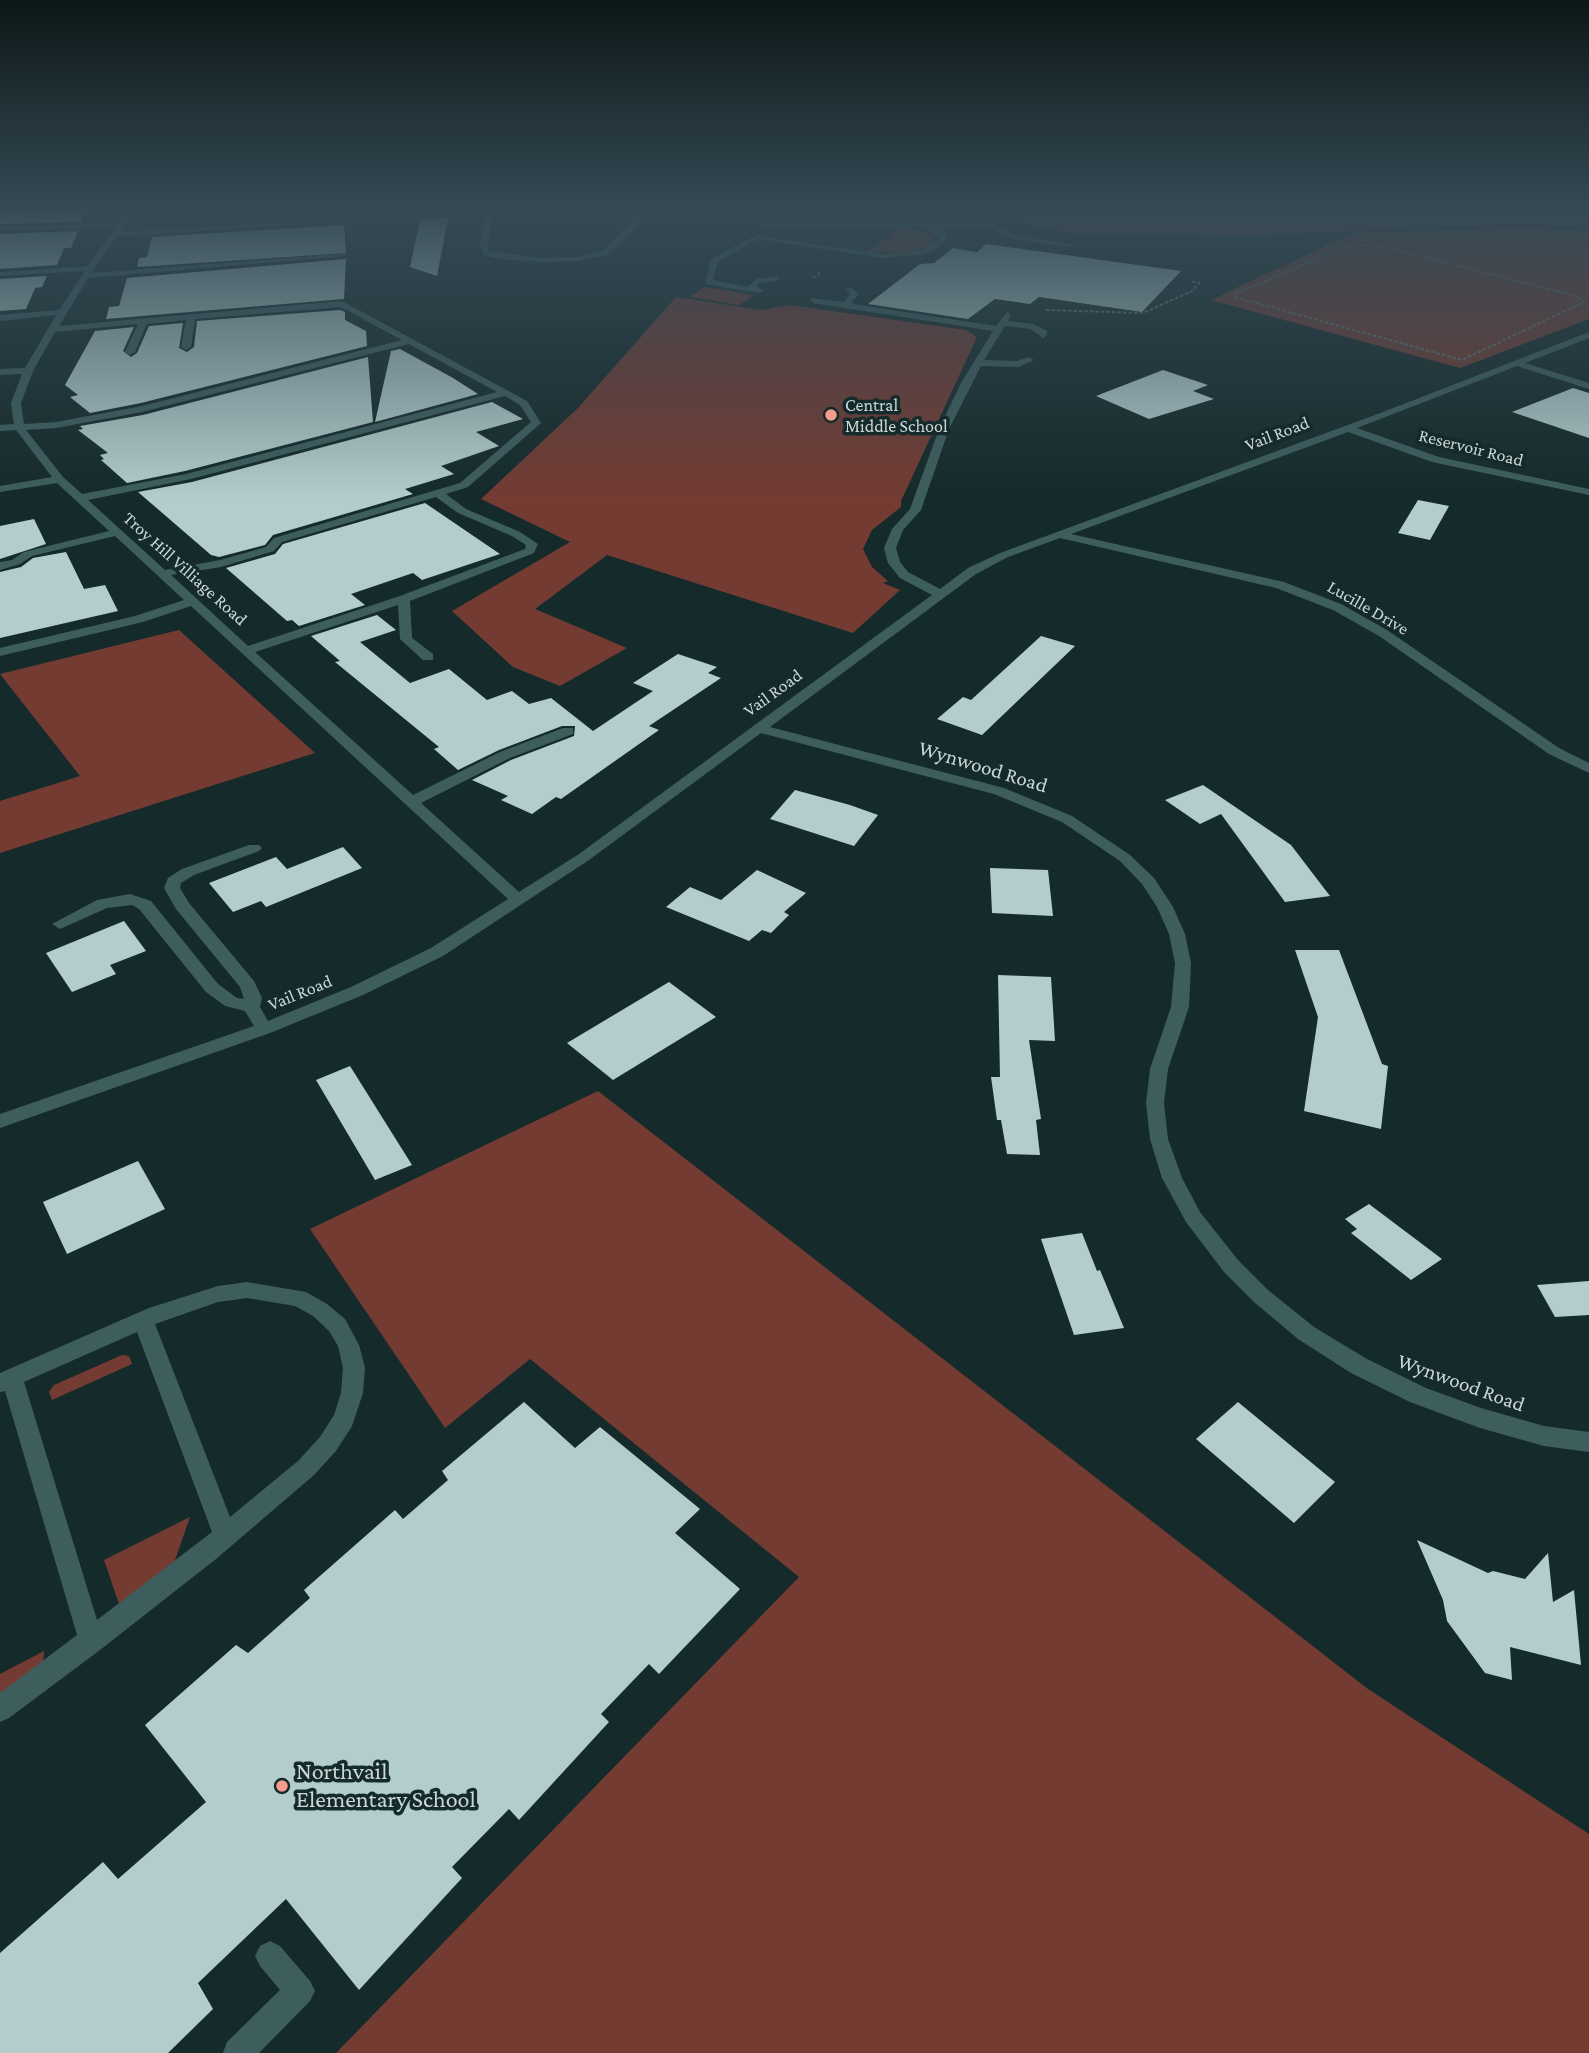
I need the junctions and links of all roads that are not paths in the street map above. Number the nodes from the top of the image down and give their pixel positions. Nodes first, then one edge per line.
1 (67, 307) edge
2 (303, 307) edge
3 (347, 307) edge
4 (866, 307) edge
5 (64, 312) junction
6 (191, 315) junction
7 (0, 318) edge
8 (1002, 322) junction
9 (143, 323) junction
10 (54, 329) junction
11 (1044, 335) dead end
12 (1589, 335) edge
13 (411, 341) junction
14 (186, 347) dead end
15 (130, 352) dead end
16 (1028, 360) dead end
17 (977, 363) junction
18 (1517, 363) junction
19 (28, 371) junction
20 (0, 372) edge
21 (1589, 386) edge
22 (506, 393) junction
23 (19, 427) junction
24 (0, 428) edge
25 (1347, 428) junction
26 (59, 479) junction
27 (0, 489) edge
28 (1589, 492) edge
29 (438, 494) junction
30 (81, 498) junction
31 (118, 532) junction
32 (1059, 535) junction
33 (0, 566) edge
34 (165, 573) junction
35 (940, 594) junction
36 (404, 599) junction
37 (195, 601) junction
38 (248, 650) junction
39 (0, 652) edge
40 (428, 657) dead end
41 (759, 728) junction
42 (568, 731) dead end
43 (1589, 769) edge
44 (411, 802) junction
45 (254, 848) dead end
46 (517, 899) junction
47 (60, 924) dead end
48 (251, 1007) junction
49 (264, 1029) junction
50 (0, 1121) edge
51 (143, 1319) junction
52 (6, 1381) edge
53 (1589, 1441) edge
54 (225, 1536) junction
55 (91, 1642) junction
56 (0, 1709) edge
57 (270, 1956) dead end
58 (238, 2053) edge

1 - 5 street
2 - 6 street
3 - 13 street
4 - 8 street
5 - 7 street
5 - 10 street
6 - 9 street
6 - 14 street
8 - 11 street
8 - 17 street
9 - 10 street
9 - 15 street
10 - 19 street
12 - 18 street, Vail Road
13 - 22 street
13 - 23 street
16 - 17 street
17 - 35 street
18 - 21 street
18 - 25 street, Vail Road
19 - 20 street
19 - 23 street
22 - 29 street
22 - 30 street
23 - 24 street
23 - 26 street, Troy Hill Villiage Road
25 - 28 street, Reservoir Road
25 - 32 street, Vail Road
26 - 27 street
26 - 30 street, Troy Hill Villiage Road
29 - 34 street
29 - 36 street
30 - 31 street, Troy Hill Villiage Road
31 - 33 street
31 - 34 street, Troy Hill Villiage Road
32 - 35 street, Vail Road
32 - 43 street, Lucille Drive
34 - 37 street, Troy Hill Villiage Road
35 - 41 street, Vail Road
36 - 38 street
36 - 40 street
37 - 38 street, Troy Hill Villiage Road
37 - 39 street
38 - 44 street, Troy Hill Villiage Road
41 - 46 street, Vail Road
41 - 53 street, Wynwood Road
42 - 44 street
44 - 46 street, Troy Hill Villiage Road
45 - 48 street
46 - 49 street, Vail Road
47 - 48 street
48 - 49 street
49 - 50 street, Vail Road
51 - 52 street
51 - 54 street
51 - 54 street
52 - 55 street
54 - 55 street
55 - 56 street
57 - 58 street

